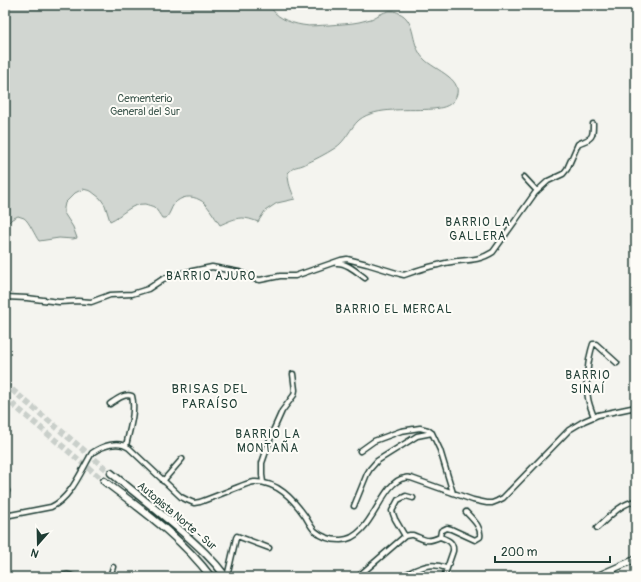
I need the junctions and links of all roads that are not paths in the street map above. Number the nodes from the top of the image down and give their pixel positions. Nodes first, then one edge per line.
1 (593, 124) dead end
2 (524, 177) dead end
3 (537, 191) junction
4 (324, 266) junction
5 (365, 278) dead end
6 (5, 297) edge
7 (618, 363) dead end
8 (293, 374) dead end
9 (110, 404) dead end
10 (636, 407) edge
11 (594, 417) junction
12 (432, 433) junction
13 (126, 446) junction
14 (360, 452) dead end
15 (182, 460) dead end
16 (110, 473) tunnel mouth
17 (104, 481) tunnel mouth
18 (163, 481) junction
19 (263, 482) junction
20 (453, 493) junction
21 (413, 498) dead end
22 (636, 501) edge
23 (354, 506) dead end
24 (466, 512) dead end
25 (5, 516) edge
26 (597, 528) dead end
27 (405, 536) junction
28 (440, 537) junction
29 (269, 548) dead end
30 (636, 559) edge
31 (112, 567) dead end
32 (446, 568) junction
33 (616, 568) junction
34 (361, 574) dead end
35 (402, 576) dead end
36 (60, 577) edge
37 (74, 577) edge
38 (110, 577) edge
39 (211, 577) edge
40 (227, 577) edge
41 (444, 577) edge
42 (595, 577) edge
43 (609, 577) edge

1 - 3 street
2 - 3 street
3 - 4 street
4 - 5 street
4 - 6 street
7 - 11 street
8 - 19 street
9 - 13 street
10 - 11 street
11 - 20 street
12 - 14 street
12 - 20 street
12 - 23 street
13 - 18 street
13 - 25 street
15 - 18 street
16 - 40 highway, Autopista Norte - Sur
17 - 39 highway, Autopista Norte - Sur
18 - 19 street
19 - 20 street
21 - 27 street
22 - 26 street
24 - 28 street
27 - 28 street
27 - 34 street
28 - 32 street
29 - 40 street
30 - 33 main road
31 - 38 street
32 - 35 street
32 - 41 street
33 - 42 main road
33 - 43 street
36 - 37 street

